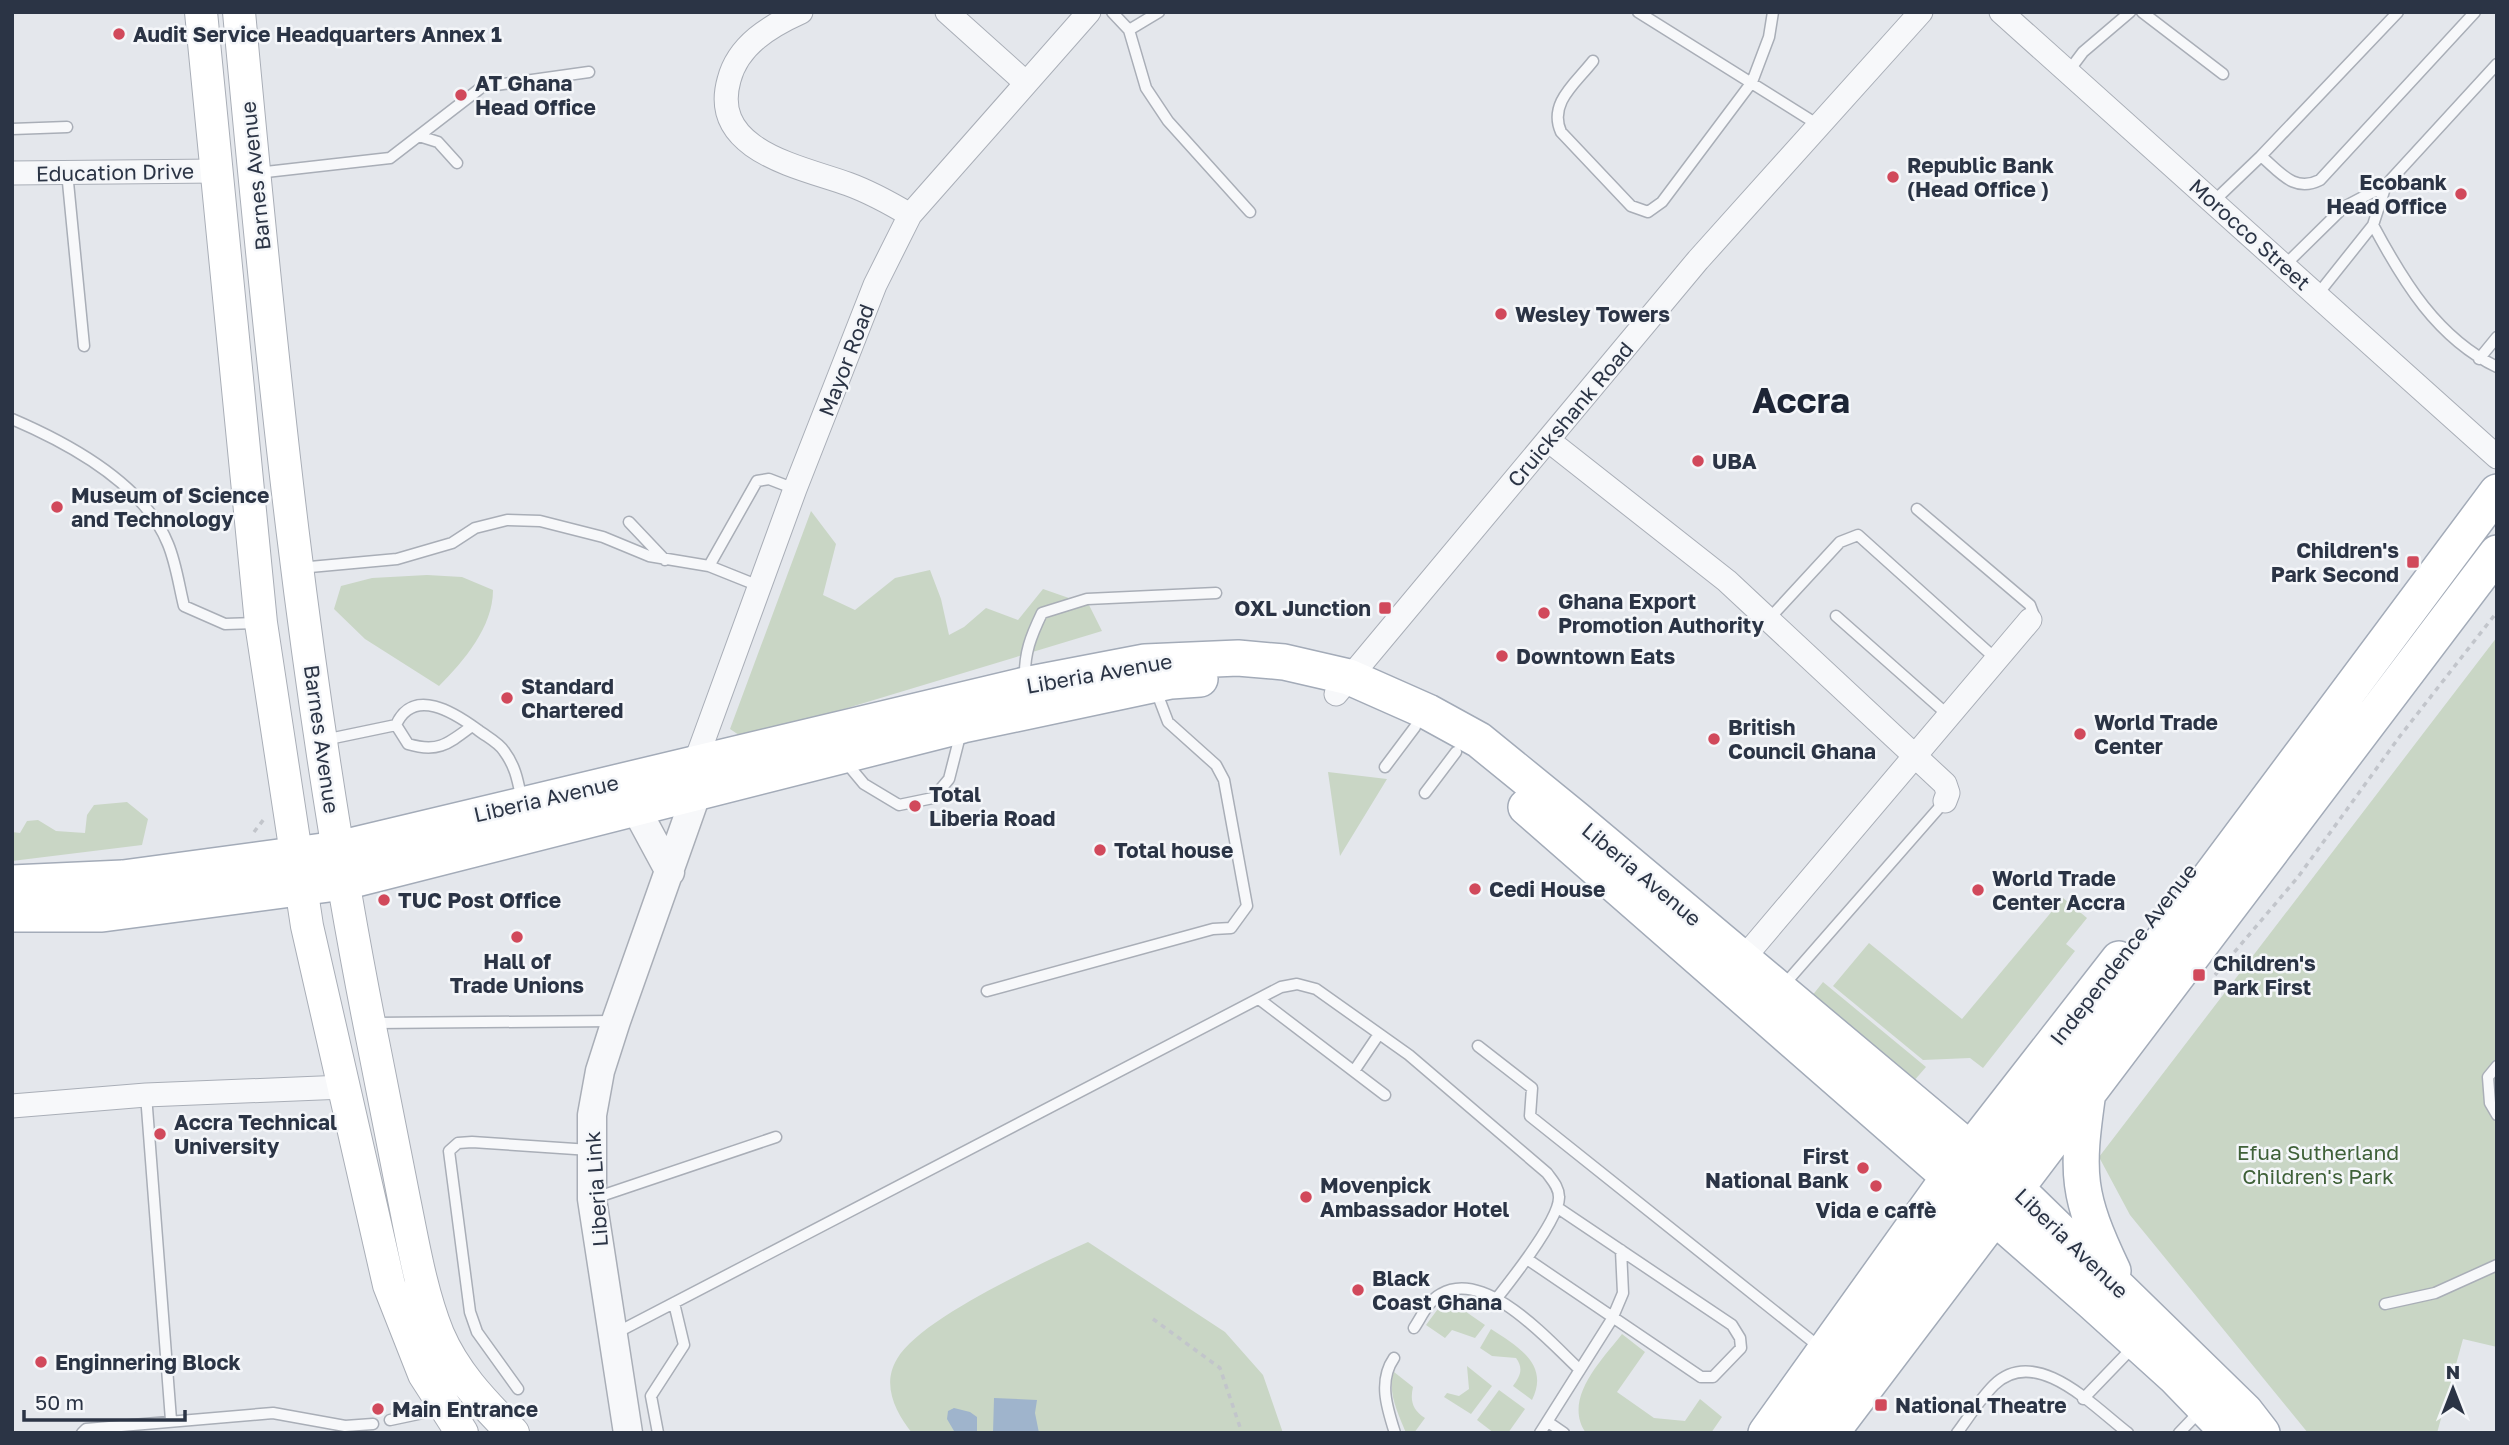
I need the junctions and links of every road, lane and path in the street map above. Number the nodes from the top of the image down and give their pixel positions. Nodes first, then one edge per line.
1 (201, 12) edge
2 (239, 12) edge
3 (801, 12) edge
4 (947, 12) edge
5 (1089, 12) edge
6 (1112, 12) edge
7 (1158, 12) edge
8 (1638, 12) edge
9 (1773, 12) edge
10 (1921, 12) edge
11 (2001, 12) edge
12 (2130, 12) edge
13 (2142, 12) edge
14 (2398, 12) edge
15 (2475, 12) edge
16 (1129, 30) junction
17 (1593, 61) dead end
18 (2497, 64) edge
19 (589, 72) dead end
20 (2068, 72) junction
21 (2223, 74) dead end
22 (1752, 82) junction
23 (1026, 83) junction
24 (1820, 126) junction
25 (67, 127) dead end
26 (12, 128) edge
27 (419, 136) junction
28 (2261, 156) junction
29 (457, 163) dead end
30 (217, 170) junction
31 (67, 172) junction
32 (12, 173) edge
33 (254, 173) junction
34 (2386, 185) junction
35 (2214, 201) junction
36 (1250, 212) dead end
37 (910, 215) junction
38 (2373, 225) junction
39 (2285, 265) junction
40 (2318, 294) junction
41 (2497, 337) edge
42 (84, 346) dead end
43 (2479, 359) junction
44 (2497, 367) edge
45 (12, 419) edge
46 (1548, 440) junction
47 (2497, 457) edge
48 (795, 489) junction
49 (2497, 492) edge
50 (1917, 509) dead end
51 (629, 522) dead end
52 (2497, 553) edge
53 (665, 560) junction
54 (709, 566) junction
55 (299, 568) junction
56 (759, 586) junction
57 (1216, 593) dead end
58 (2497, 612) edge
59 (1836, 616) dead end
60 (1768, 620) junction
61 (2030, 620) joint
62 (261, 623) junction
63 (1996, 659) junction
64 (1025, 685) junction
65 (1154, 685) junction
66 (1342, 685) junction
67 (1948, 715) junction
68 (396, 725) junction
69 (963, 725) junction
70 (472, 726) junction
71 (1415, 727) junction
72 (322, 741) junction
73 (1456, 752) junction
74 (840, 755) junction
75 (1914, 756) junction
76 (1385, 768) dead end
77 (696, 778) junction
78 (1425, 793) dead end
79 (1945, 801) joint
80 (522, 804) junction
81 (636, 809) junction
82 (295, 855) junction
83 (341, 865) junction
84 (670, 872) junction
85 (12, 883) edge
86 (302, 890) junction
87 (12, 914) edge
88 (1742, 960) junction
89 (2210, 981) dead end
90 (987, 991) dead end
91 (1779, 991) junction
92 (1259, 999) junction
93 (616, 1021) junction
94 (369, 1023) junction
95 (1379, 1034) junction
96 (1478, 1046) dead end
97 (2497, 1066) edge
98 (1354, 1071) junction
99 (344, 1087) junction
100 (2089, 1088) junction
101 (146, 1095) junction
102 (1385, 1095) dead end
103 (12, 1105) edge
104 (2497, 1115) edge
105 (776, 1137) dead end
106 (590, 1150) junction
107 (1983, 1160) junction
108 (1971, 1198) junction
109 (592, 1199) junction
110 (1558, 1208) junction
111 (2043, 1214) junction
112 (1621, 1250) junction
113 (1527, 1259) junction
114 (2497, 1265) edge
115 (2123, 1293) junction
116 (1497, 1298) junction
117 (674, 1303) junction
118 (2385, 1304) dead end
119 (1153, 1319) dead end
120 (1612, 1319) junction
121 (1414, 1328) dead end
122 (612, 1335) junction
123 (2137, 1343) junction
124 (1824, 1351) junction
125 (1394, 1358) dead end
126 (1580, 1370) junction
127 (518, 1389) dead end
128 (2083, 1399) junction
129 (2204, 1407) junction
130 (171, 1420) junction
131 (390, 1420) dead end
132 (453, 1421) edge
133 (1548, 1422) junction
134 (373, 1424) dead end
135 (348, 1429) edge
136 (82, 1433) edge
137 (513, 1433) edge
138 (628, 1433) edge
139 (658, 1433) edge
140 (1242, 1433) edge
141 (1395, 1433) edge
142 (1540, 1433) edge
143 (1564, 1433) edge
144 (1766, 1433) edge
145 (1805, 1433) edge
146 (1831, 1433) edge
147 (1957, 1433) edge
148 (2127, 1433) edge
149 (2179, 1433) edge
150 (2229, 1433) edge
151 (2262, 1433) edge

1 - 30 main road, Barnes Avenue
2 - 33 main road, Barnes Avenue
3 - 37 street
4 - 23 street
5 - 23 street, Mayor Road
6 - 16 lane
7 - 16 lane
8 - 22 lane
9 - 22 lane
10 - 24 street, Cruickshank Road
11 - 20 street, Morocco Street
12 - 20 lane
13 - 21 lane
14 - 28 lane
15 - 28 lane
16 - 36 lane
17 - 22 lane
18 - 34 lane
19 - 27 lane
20 - 35 street, Morocco Street
22 - 24 lane
23 - 37 street, Mayor Road
24 - 46 street, Cruickshank Road
25 - 26 lane
27 - 29 lane
27 - 33 lane
28 - 35 lane
30 - 31 street, Education Drive
30 - 62 main road, Barnes Avenue
31 - 32 street, Education Drive
31 - 42 lane
33 - 55 main road, Barnes Avenue
34 - 38 lane
34 - 39 lane
35 - 39 street, Morocco Street
37 - 48 street, Mayor Road
38 - 40 lane
38 - 43 lane
39 - 40 street, Morocco Street
40 - 47 street, Morocco Street
41 - 43 lane
43 - 44 lane
45 - 62 lane
46 - 60 street
46 - 66 street, Cruickshank Road
48 - 54 lane
48 - 56 street, Mayor Road
49 - 107 main road
50 - 61 lane
51 - 53 lane
52 - 100 main road
53 - 54 lane
53 - 55 lane
54 - 56 lane
55 - 72 main road, Barnes Avenue
56 - 77 street, Mayor Road
57 - 64 lane
58 - 89 path
59 - 67 lane
60 - 63 lane
60 - 75 street
61 - 63 street
62 - 82 main road, Barnes Avenue
63 - 67 street
64 - 66 main road, Liberia Avenue
64 - 77 main road, Liberia Avenue
65 - 66 main road, Liberia Avenue
65 - 69 main road, Liberia Avenue
65 - 90 lane
66 - 71 main road, Liberia Avenue
66 - 88 main road, Liberia Avenue
67 - 75 street
68 - 70 lane
68 - 70 lane
68 - 72 lane
69 - 74 main road, Liberia Avenue
69 - 74 lane
70 - 80 lane
71 - 73 main road, Liberia Avenue
71 - 76 lane
72 - 83 main road, Barnes Avenue
73 - 78 lane
73 - 108 main road, Liberia Avenue
74 - 77 main road, Liberia Avenue
75 - 79 street
75 - 88 street
77 - 80 main road, Liberia Avenue
77 - 81 main road, Liberia Avenue
77 - 84 street, Liberia Link
79 - 91 lane
80 - 83 main road, Liberia Avenue
81 - 83 main road, Liberia Avenue
81 - 84 street
82 - 83 main road, Liberia Avenue
82 - 85 main road, Liberia Avenue
82 - 86 main road, Barnes Avenue
83 - 86 main road, Liberia Avenue
83 - 94 main road, Barnes Avenue
84 - 93 street, Liberia Link
86 - 87 main road, Liberia Avenue
86 - 99 main road, Barnes Avenue
88 - 91 main road, Liberia Avenue
91 - 107 main road, Liberia Avenue
92 - 95 lane
92 - 98 lane
92 - 117 lane
93 - 94 lane
93 - 106 street, Liberia Link
94 - 137 main road, Barnes Avenue
95 - 98 lane
95 - 110 lane
96 - 124 lane
97 - 104 lane
98 - 102 lane
99 - 101 street
99 - 132 main road, Barnes Avenue
100 - 107 main road
100 - 115 main road
101 - 103 street
101 - 130 lane
105 - 109 lane
106 - 109 street, Liberia Link
106 - 127 lane
107 - 108 main road
107 - 108 main road
107 - 111 main road, Liberia Avenue
108 - 111 main road
108 - 123 main road, Liberia Avenue
108 - 124 main road
108 - 145 main road
108 - 146 main road
109 - 122 street, Liberia Link
110 - 112 lane
110 - 113 lane
111 - 115 main road, Liberia Avenue
112 - 120 lane
112 - 120 lane
113 - 116 lane
113 - 120 lane
114 - 118 lane
115 - 151 main road, Liberia Avenue
116 - 121 lane
116 - 126 lane
117 - 122 lane
117 - 139 lane
119 - 140 path
120 - 126 lane
122 - 138 street, Liberia Link
123 - 128 lane
123 - 129 main road, Liberia Avenue
124 - 144 main road
125 - 141 lane
126 - 133 lane
128 - 147 lane
128 - 148 lane
129 - 149 lane
129 - 150 main road, Liberia Avenue
130 - 135 lane
130 - 136 lane
131 - 132 lane
133 - 142 lane
133 - 143 lane
134 - 135 lane

